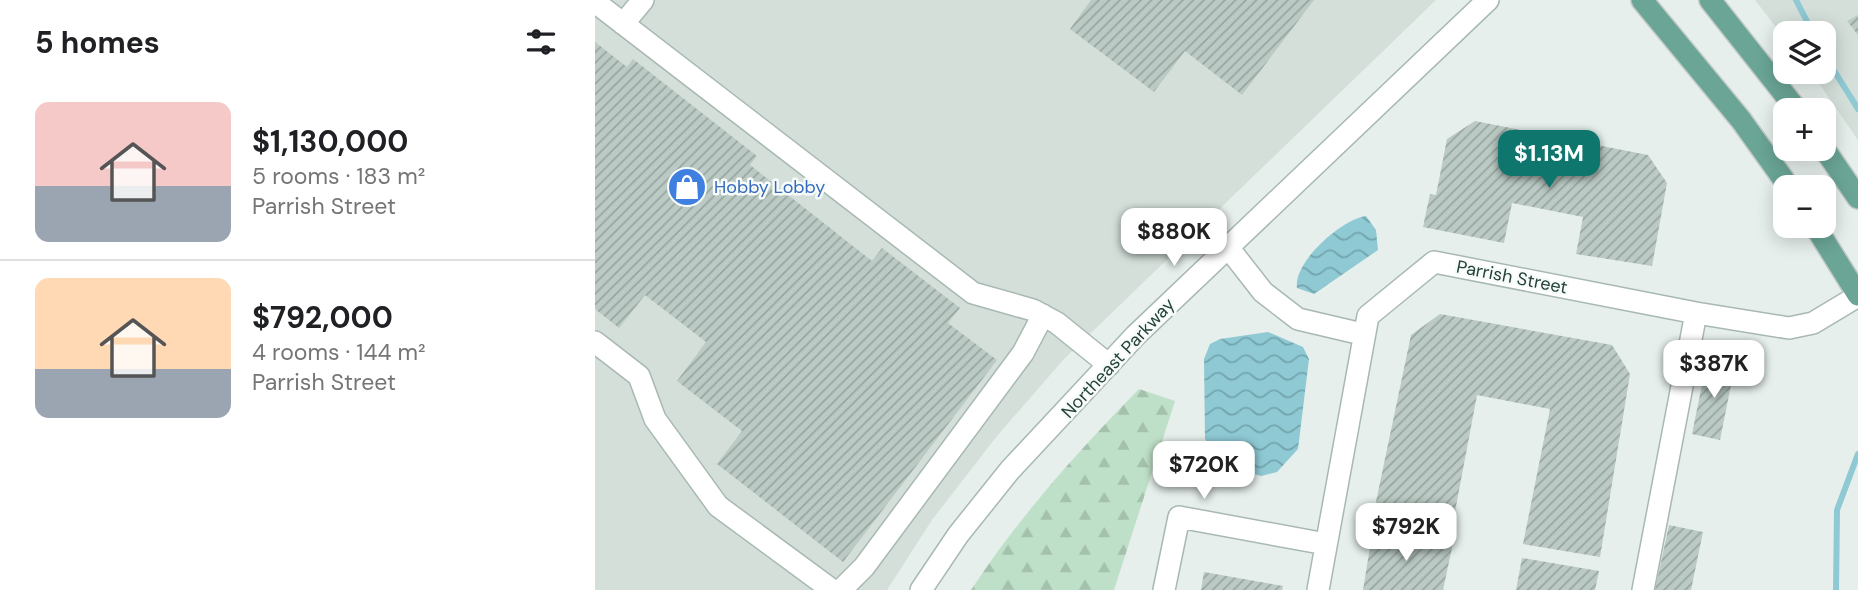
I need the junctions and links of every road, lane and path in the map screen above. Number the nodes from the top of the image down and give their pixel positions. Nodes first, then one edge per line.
1 (643, 0) edge
2 (1488, 0) edge
3 (1642, 0) edge
4 (1710, 0) edge
5 (595, 2) edge
6 (624, 24) junction
7 (1788, 98) edge
8 (1833, 161) edge
9 (1780, 175) edge
10 (1858, 198) edge
11 (1822, 238) edge
12 (1227, 246) junction
13 (1858, 296) edge
14 (1696, 313) junction
15 (1043, 315) junction
16 (1362, 334) junction
17 (595, 342) edge
18 (1108, 365) junction
19 (1326, 544) junction
20 (832, 590) edge
21 (841, 590) edge
22 (921, 590) edge
23 (1164, 590) edge
24 (1318, 590) edge
25 (1643, 590) edge

1 - 6 street
2 - 12 street, Northeast Parkway
3 - 9 main road
4 - 7 main road
5 - 6 street
6 - 15 street
8 - 10 main road
11 - 13 main road
12 - 16 street
12 - 18 street, Northeast Parkway
13 - 14 street, Parrish Street
14 - 16 street, Parrish Street
14 - 25 street
15 - 18 street
15 - 21 street
16 - 19 street, Parrish Street
17 - 20 street
18 - 22 street, Northeast Parkway
19 - 23 street
19 - 24 street, Parrish Street

